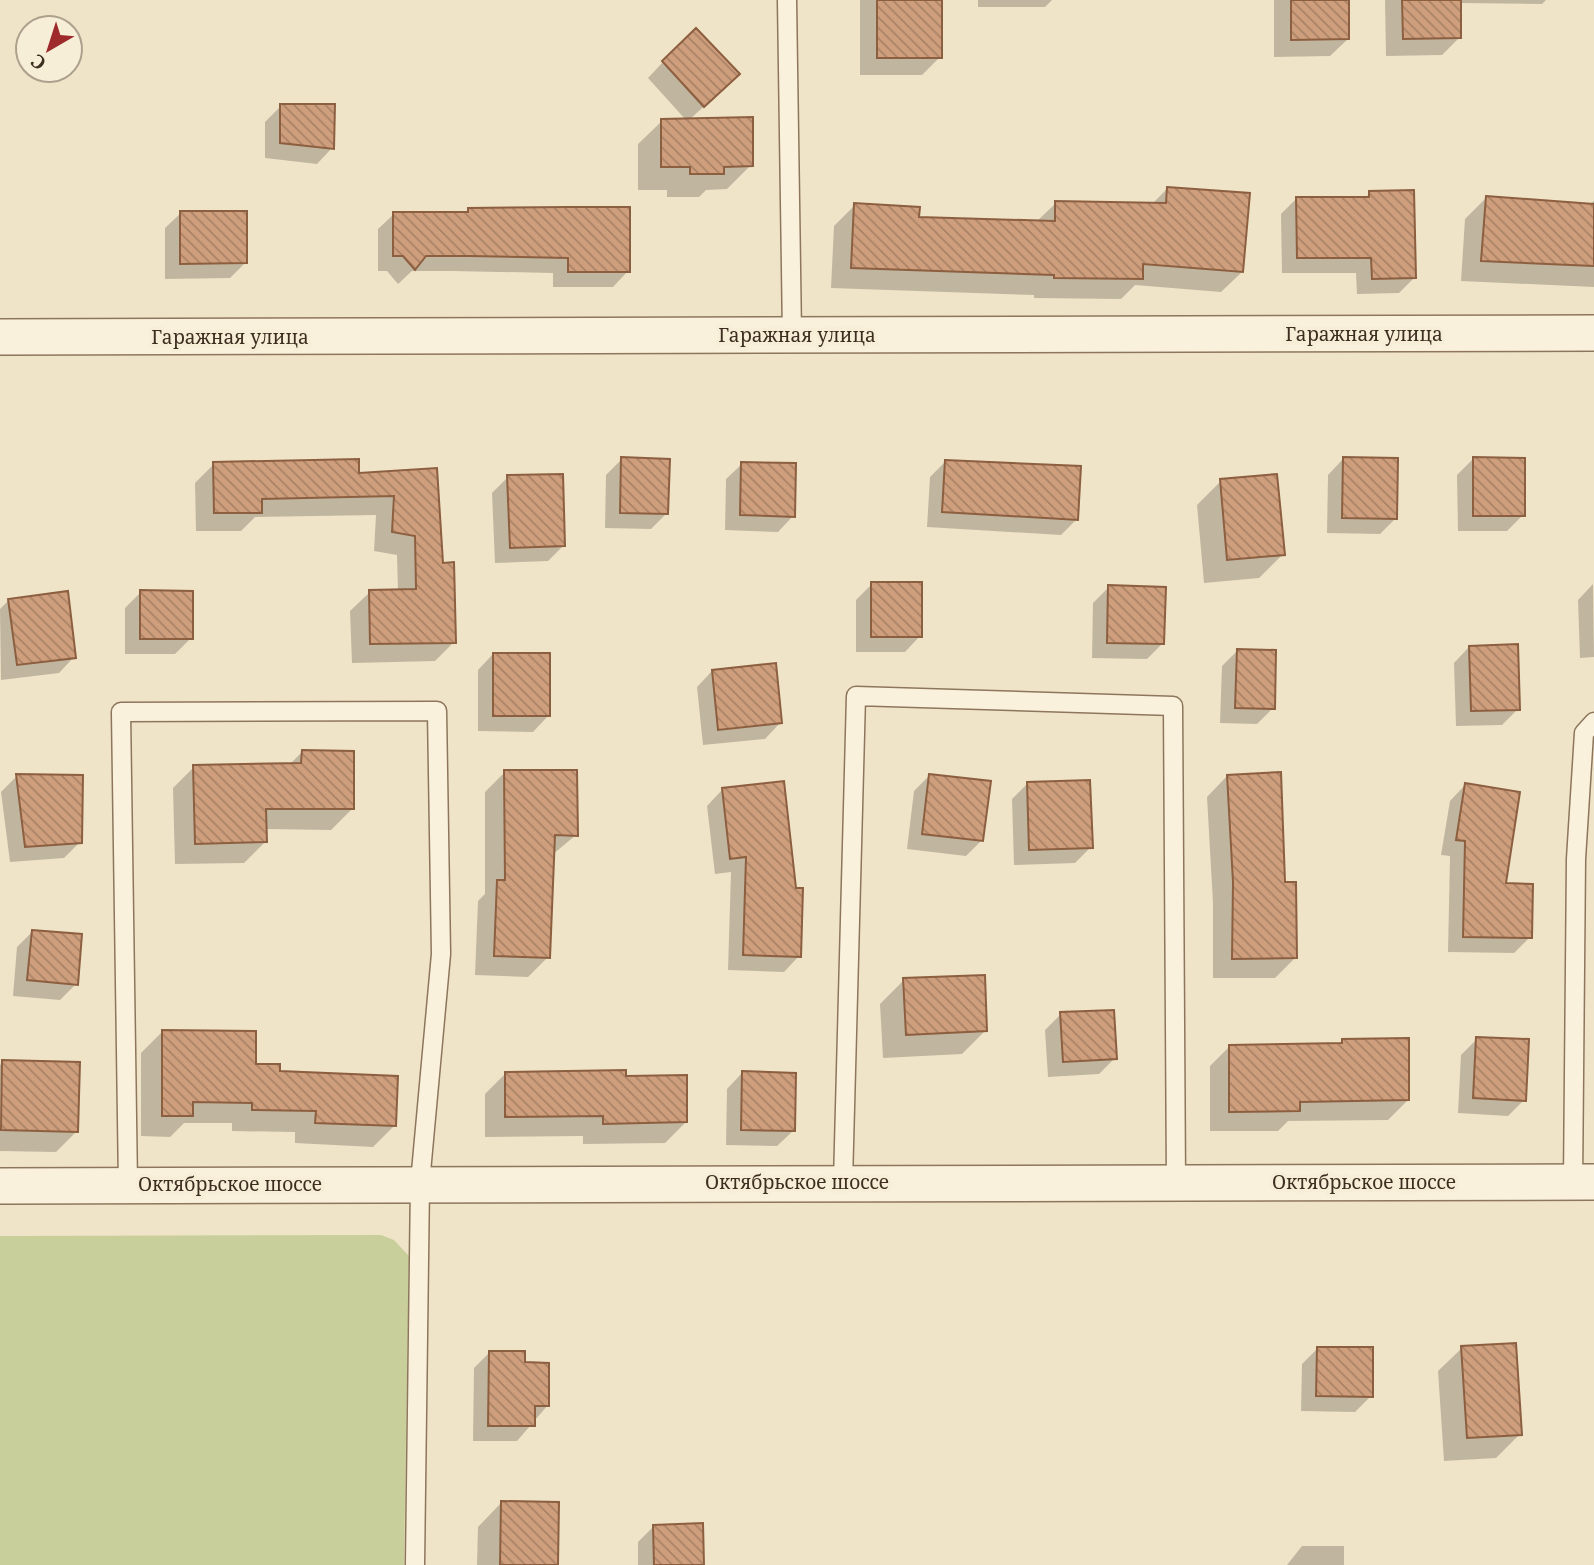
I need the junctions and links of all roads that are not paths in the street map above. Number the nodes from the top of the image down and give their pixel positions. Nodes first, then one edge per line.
1 (787, 0) edge
2 (1594, 333) edge
3 (792, 335) junction
4 (0, 337) edge
5 (1594, 722) edge
6 (843, 1182) junction
7 (1584, 1182) edge
8 (420, 1183) junction
9 (1176, 1183) junction
10 (128, 1185) junction
11 (0, 1186) edge
12 (415, 1565) edge

1 - 3 lane
2 - 3 street, Гаражная улица
3 - 4 street, Гаражная улица
5 - 7 lane
6 - 8 street, Октябрьское шоссе
6 - 9 street, Октябрьское шоссе
6 - 9 lane
7 - 9 street, Октябрьское шоссе
8 - 10 street, Октябрьское шоссе
8 - 10 lane
8 - 12 lane
10 - 11 street, Октябрьское шоссе

